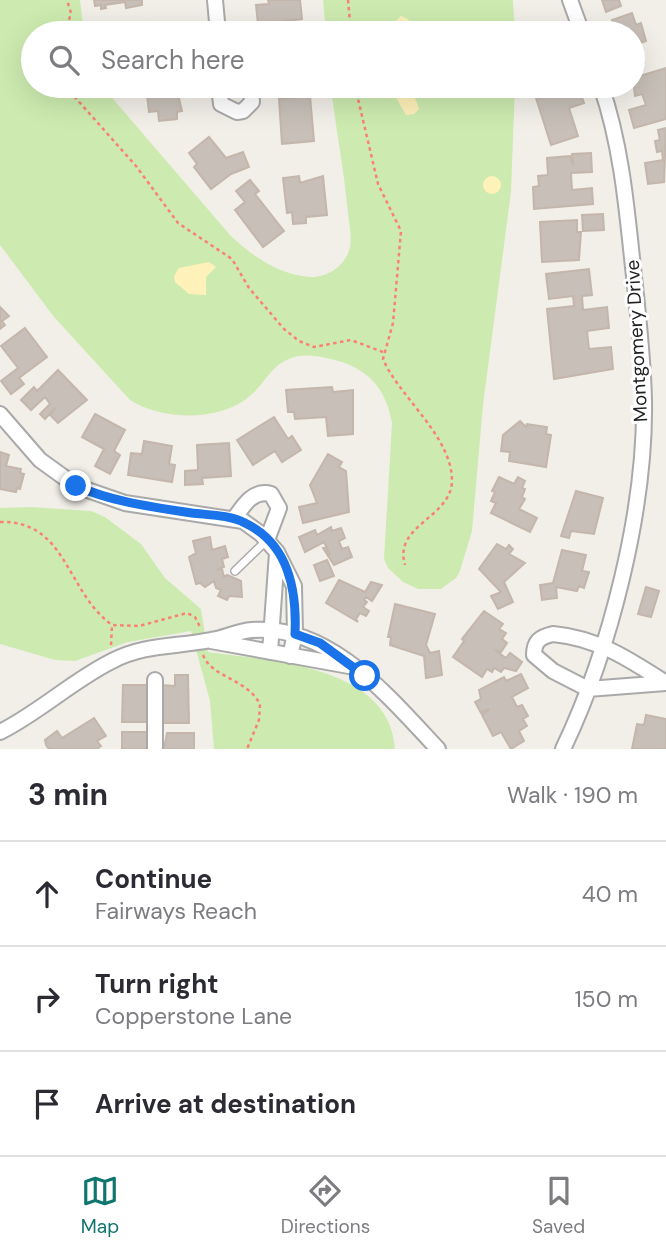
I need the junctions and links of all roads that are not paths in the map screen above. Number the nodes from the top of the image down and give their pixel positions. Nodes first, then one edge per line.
1 (215, 0) edge
2 (570, 0) edge
3 (217, 21) edge
4 (578, 21) edge
5 (220, 98) edge
6 (252, 98) edge
7 (604, 98) edge
8 (0, 414) edge
9 (234, 519) junction
10 (267, 540) junction
11 (277, 552) junction
12 (235, 570) dead end
13 (270, 631) junction
14 (295, 634) junction
15 (205, 640) junction
16 (602, 644) junction
17 (270, 652) junction
18 (290, 656) junction
19 (350, 667) junction
20 (155, 680) dead end
21 (666, 683) edge
22 (588, 689) junction
23 (578, 718) junction
24 (0, 732) edge
25 (155, 749) edge
26 (438, 749) edge
27 (563, 749) edge
28 (575, 749) edge

1 - 3 street
2 - 4 street
5 - 6 street
7 - 16 street, Montgomery Drive
8 - 9 street
9 - 10 street
9 - 10 street
10 - 11 street
10 - 12 lane
11 - 13 street
11 - 14 street
13 - 14 street
13 - 15 street
13 - 17 street
14 - 18 street
14 - 19 street
15 - 17 street
15 - 24 street
16 - 21 street
16 - 22 street, Montgomery Drive
16 - 22 street
17 - 18 street
18 - 19 street
19 - 26 street
20 - 25 street
21 - 22 street
22 - 23 street, Montgomery Drive
23 - 27 street, Montgomery Drive
23 - 28 street, Montgomery Drive

